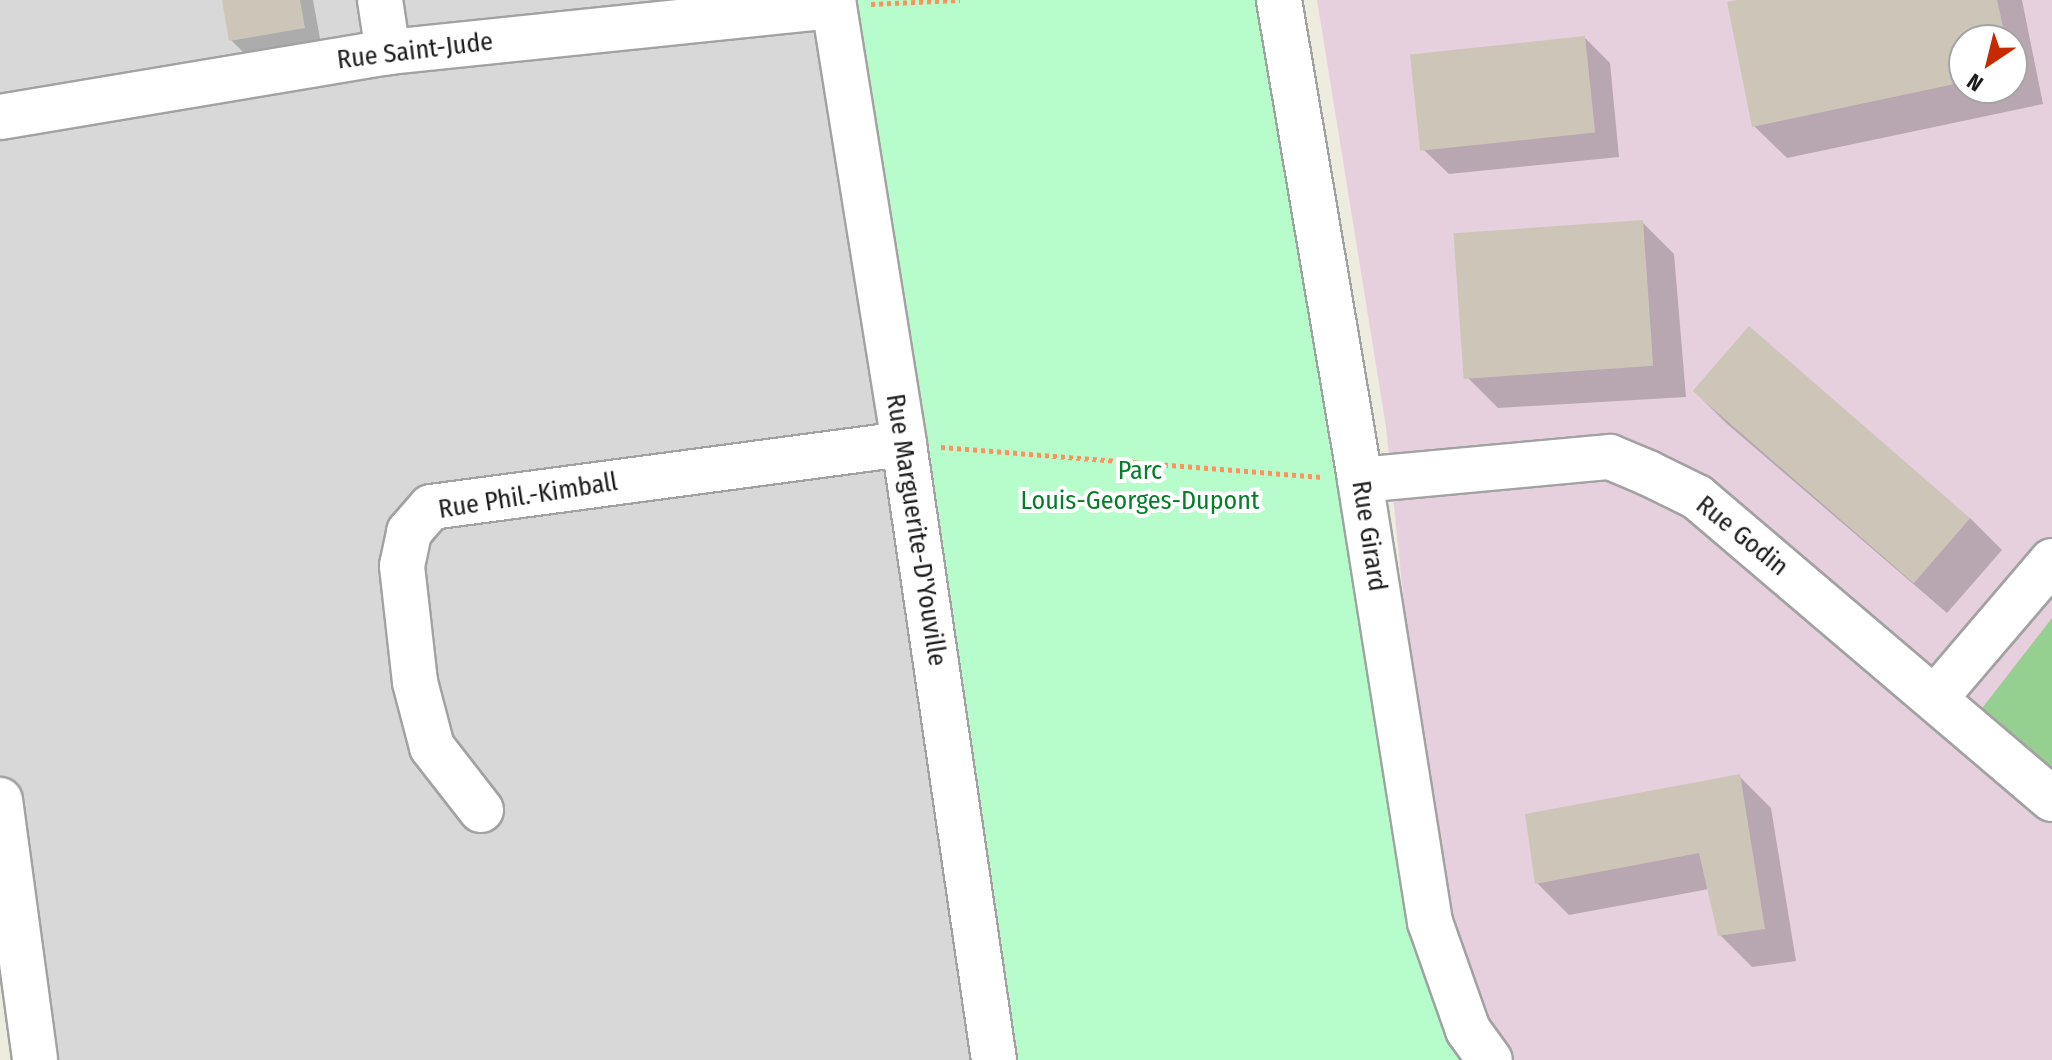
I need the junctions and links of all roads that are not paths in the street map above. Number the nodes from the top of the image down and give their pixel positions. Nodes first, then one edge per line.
1 (380, 0) edge
2 (1279, 0) edge
3 (833, 3) edge
4 (388, 52) junction
5 (0, 117) edge
6 (904, 444) junction
7 (1360, 480) junction
8 (2052, 561) edge
9 (1936, 697) junction
10 (2052, 799) edge
11 (0, 800) edge
12 (481, 810) dead end
13 (35, 1060) edge
14 (994, 1060) edge
15 (1490, 1060) edge

1 - 4 street
2 - 7 street, Rue Girard
3 - 4 street, Rue Saint-Jude
3 - 6 street, Rue Marguerite-D'Youville
4 - 5 street, Rue Saint-Jude
6 - 12 street, Rue Phil.-Kimball
6 - 14 street, Rue Marguerite-D'Youville
7 - 9 street, Rue Godin
7 - 15 street, Rue Girard
8 - 9 street
9 - 10 street, Rue Godin
11 - 13 street

